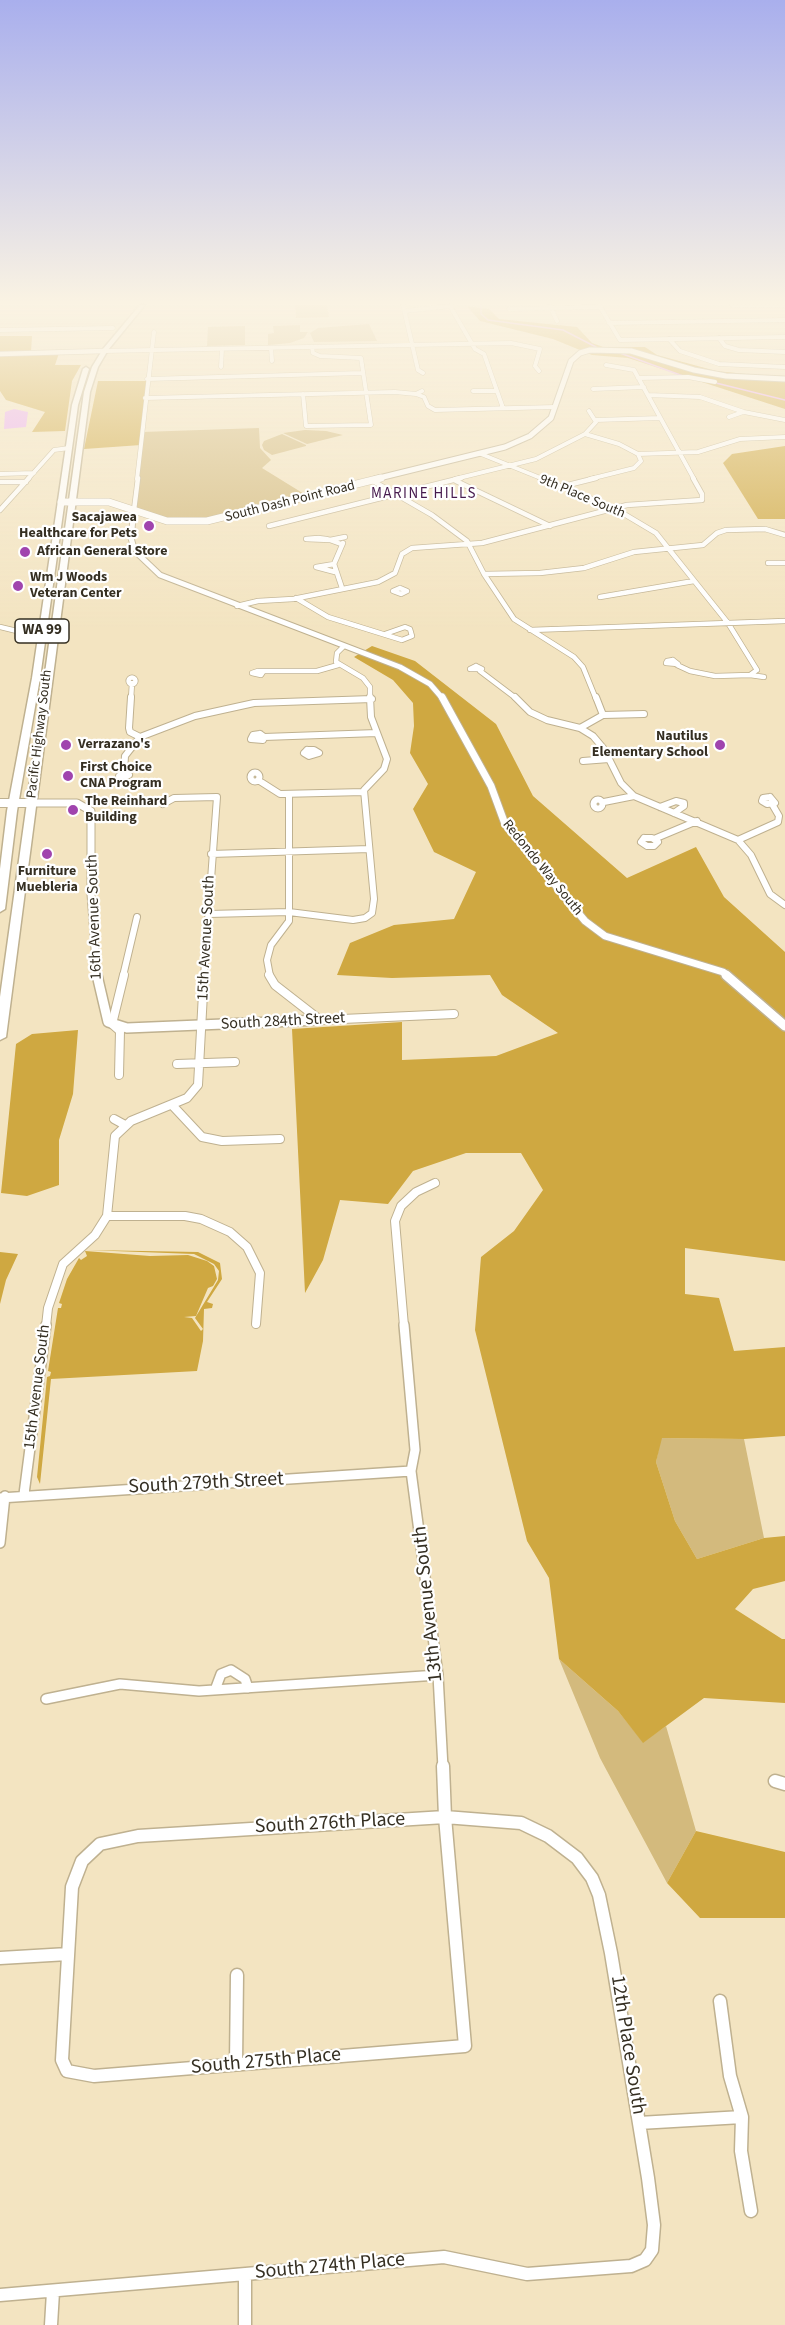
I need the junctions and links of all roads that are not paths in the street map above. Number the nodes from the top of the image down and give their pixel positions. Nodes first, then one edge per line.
1 (75, 414) edge
2 (84, 414) edge
3 (143, 414) edge
4 (305, 414) edge
5 (370, 414) edge
6 (552, 414) edge
7 (591, 414) edge
8 (658, 414) edge
9 (739, 414) edge
10 (751, 414) edge
11 (729, 417) dead end
12 (660, 418) junction
13 (596, 420) junction
14 (785, 420) edge
15 (585, 434) junction
16 (785, 437) edge
17 (69, 448) junction
18 (680, 453) junction
19 (481, 454) junction
20 (638, 454) junction
21 (77, 462) junction
22 (509, 467) junction
23 (34, 473) junction
24 (0, 474) edge
25 (455, 480) junction
26 (373, 481) junction
27 (0, 482) edge
28 (26, 482) junction
29 (561, 487) junction
30 (398, 495) junction
31 (61, 502) junction
32 (71, 502) junction
33 (614, 508) junction
34 (0, 510) edge
35 (134, 510) junction
36 (550, 525) junction
37 (269, 526) dead end
38 (785, 535) edge
39 (341, 544) junction
40 (471, 545) junction
41 (670, 548) junction
42 (768, 563) dead end
43 (785, 563) edge
44 (334, 564) junction
45 (335, 572) junction
46 (484, 574) junction
47 (694, 581) junction
48 (342, 588) junction
49 (48, 592) junction
50 (600, 597) dead end
51 (296, 598) junction
52 (237, 606) junction
53 (785, 621) edge
54 (728, 623) junction
55 (55, 624) junction
56 (0, 627) edge
57 (43, 630) junction
58 (529, 630) junction
59 (25, 633) dead end
60 (385, 634) junction
61 (343, 647) junction
62 (50, 661) junction
63 (677, 665) dead end
64 (338, 666) junction
65 (480, 670) dead end
66 (263, 672) dead end
67 (754, 673) junction
68 (764, 677) dead end
69 (132, 683) dead end
70 (372, 699) junction
71 (644, 714) dead end
72 (603, 715) junction
73 (580, 728) junction
74 (312, 733) junction
75 (377, 733) junction
76 (140, 737) junction
77 (264, 737) dead end
78 (312, 749) dead end
79 (609, 759) junction
80 (583, 761) dead end
81 (124, 772) dead end
82 (258, 780) dead end
83 (364, 792) junction
84 (289, 794) junction
85 (634, 796) junction
86 (32, 802) junction
87 (604, 802) dead end
88 (0, 803) edge
89 (14, 803) junction
90 (163, 804) dead end
91 (772, 804) dead end
92 (660, 807) junction
93 (675, 813) junction
94 (697, 822) junction
95 (654, 839) dead end
96 (738, 840) junction
97 (369, 849) junction
98 (290, 852) junction
99 (211, 854) junction
100 (785, 905) edge
101 (0, 909) edge
102 (289, 912) junction
103 (209, 914) junction
104 (137, 917) dead end
105 (454, 1014) dead end
106 (320, 1020) junction
107 (112, 1024) junction
108 (202, 1026) junction
109 (785, 1026) edge
110 (0, 1037) edge
111 (235, 1062) dead end
112 (201, 1063) junction
113 (177, 1064) dead end
114 (119, 1075) dead end
115 (173, 1106) junction
116 (114, 1119) dead end
117 (125, 1125) junction
118 (280, 1139) dead end
119 (435, 1183) dead end
120 (107, 1216) junction
121 (256, 1324) dead end
122 (411, 1471) junction
123 (24, 1494) junction
124 (3, 1497) edge
125 (0, 1543) edge
126 (438, 1675) junction
127 (248, 1688) junction
128 (215, 1690) junction
129 (46, 1699) dead end
130 (445, 1817) junction
131 (568, 1851) joint
132 (68, 1954) junction
133 (0, 1958) edge
134 (237, 1975) dead end
135 (720, 2001) dead end
136 (465, 2046) joint
137 (236, 2064) junction
138 (742, 2117) junction
139 (639, 2123) junction
140 (751, 2211) dead end
141 (652, 2250) joint
142 (244, 2275) junction
143 (54, 2292) junction
144 (0, 2295) edge
145 (51, 2325) edge
146 (245, 2325) edge

1 - 17 main road, Pacific Highway South / WA 99
2 - 21 main road, Pacific Highway South / WA 99
3 - 35 street
4 - 5 street
6 - 19 main road, South Dash Point Road
7 - 13 street
8 - 12 street
9 - 11 street
10 - 14 street
12 - 13 street
12 - 18 street
13 - 15 street
15 - 20 street
15 - 22 street
16 - 18 street
17 - 21 main road
17 - 23 street
17 - 31 main road, Pacific Highway South / WA 99
18 - 20 street
18 - 33 street
19 - 22 street, 9th Place South
19 - 26 main road, South Dash Point Road
20 - 29 street
21 - 32 main road, Pacific Highway South / WA 99
22 - 25 street
22 - 29 street, 9th Place South
23 - 24 street
23 - 28 street
25 - 30 street
25 - 36 street
26 - 30 street
26 - 35 main road, South Dash Point Road
27 - 28 street
28 - 34 street
29 - 33 street, 9th Place South
30 - 37 street
30 - 40 street
31 - 32 main road, South Dash Point Road
31 - 49 main road, Pacific Highway South / WA 99
32 - 35 main road, South Dash Point Road
32 - 55 main road, Pacific Highway South / WA 99
33 - 36 street
33 - 41 street, 9th Place South
35 - 52 street, Redondo Way South
36 - 40 street
38 - 41 street
39 - 39 street
39 - 44 street
40 - 46 street
40 - 48 street
41 - 46 street
41 - 47 street, 9th Place South
42 - 43 street
44 - 45 street
44 - 45 street
45 - 48 street
46 - 58 street
47 - 50 street
47 - 54 street, 9th Place South
48 - 51 street
49 - 55 main road
49 - 57 main road, Pacific Highway South / WA 99
51 - 52 street
51 - 60 street
52 - 61 street, Redondo Way South
53 - 54 street
54 - 58 street
54 - 67 street, 9th Place South
55 - 62 main road, Pacific Highway South / WA 99
56 - 59 street
57 - 62 main road
57 - 89 main road, Pacific Highway South / WA 99
58 - 72 street
60 - 60 street
61 - 64 street
61 - 109 street, Redondo Way South
62 - 86 main road, Pacific Highway South / WA 99
63 - 67 street
64 - 66 street
64 - 70 street
65 - 73 street
67 - 68 street
69 - 76 street
70 - 75 street
70 - 76 street
71 - 72 street
72 - 73 street
73 - 79 street
74 - 75 street
74 - 77 street
74 - 78 street
75 - 83 street
76 - 81 street
79 - 80 street
79 - 85 street
82 - 84 street
83 - 84 street
83 - 97 street
84 - 98 street
85 - 87 street
85 - 92 street
86 - 89 main road
86 - 107 street, 16th Avenue South
86 - 110 main road, Pacific Highway South / WA 99
88 - 89 main road
89 - 101 main road, Pacific Highway South / WA 99
90 - 99 street, 15th Avenue South
91 - 96 street
92 - 93 street
92 - 93 street
93 - 94 street
94 - 95 street
94 - 96 street
96 - 100 street
97 - 98 street
97 - 102 street
98 - 99 street
98 - 102 street
99 - 103 street, 15th Avenue South
102 - 103 street
102 - 106 street
103 - 108 street, 15th Avenue South
104 - 107 street
105 - 106 street, South 284th Street
106 - 108 street, South 284th Street
107 - 108 street, South 284th Street
107 - 114 street
108 - 112 street, 15th Avenue South
111 - 112 street
112 - 113 street
112 - 115 street, 15th Avenue South
115 - 117 street, 15th Avenue South
115 - 118 street
116 - 117 street
117 - 120 street
119 - 122 street, 13th Avenue South
120 - 121 street
120 - 123 street, 15th Avenue South
122 - 123 street, South 279th Street
122 - 126 street, 13th Avenue South
123 - 124 street, South 279th Street
124 - 125 street
126 - 127 street
126 - 130 street, 13th Avenue South
127 - 128 street
127 - 128 street
128 - 129 street
130 - 131 street, South 276th Place
130 - 132 street, South 276th Place
130 - 136 street, 13th Avenue South
131 - 139 street, 12th Place South
132 - 133 street
132 - 137 street, South 275th Place
134 - 137 street
135 - 138 street
136 - 137 street, South 275th Place
138 - 139 street
138 - 140 street
139 - 141 street, 12th Place South
141 - 142 street, South 274th Place
142 - 143 street, South 274th Place
142 - 146 street
143 - 144 street, South 274th Place
143 - 145 street

